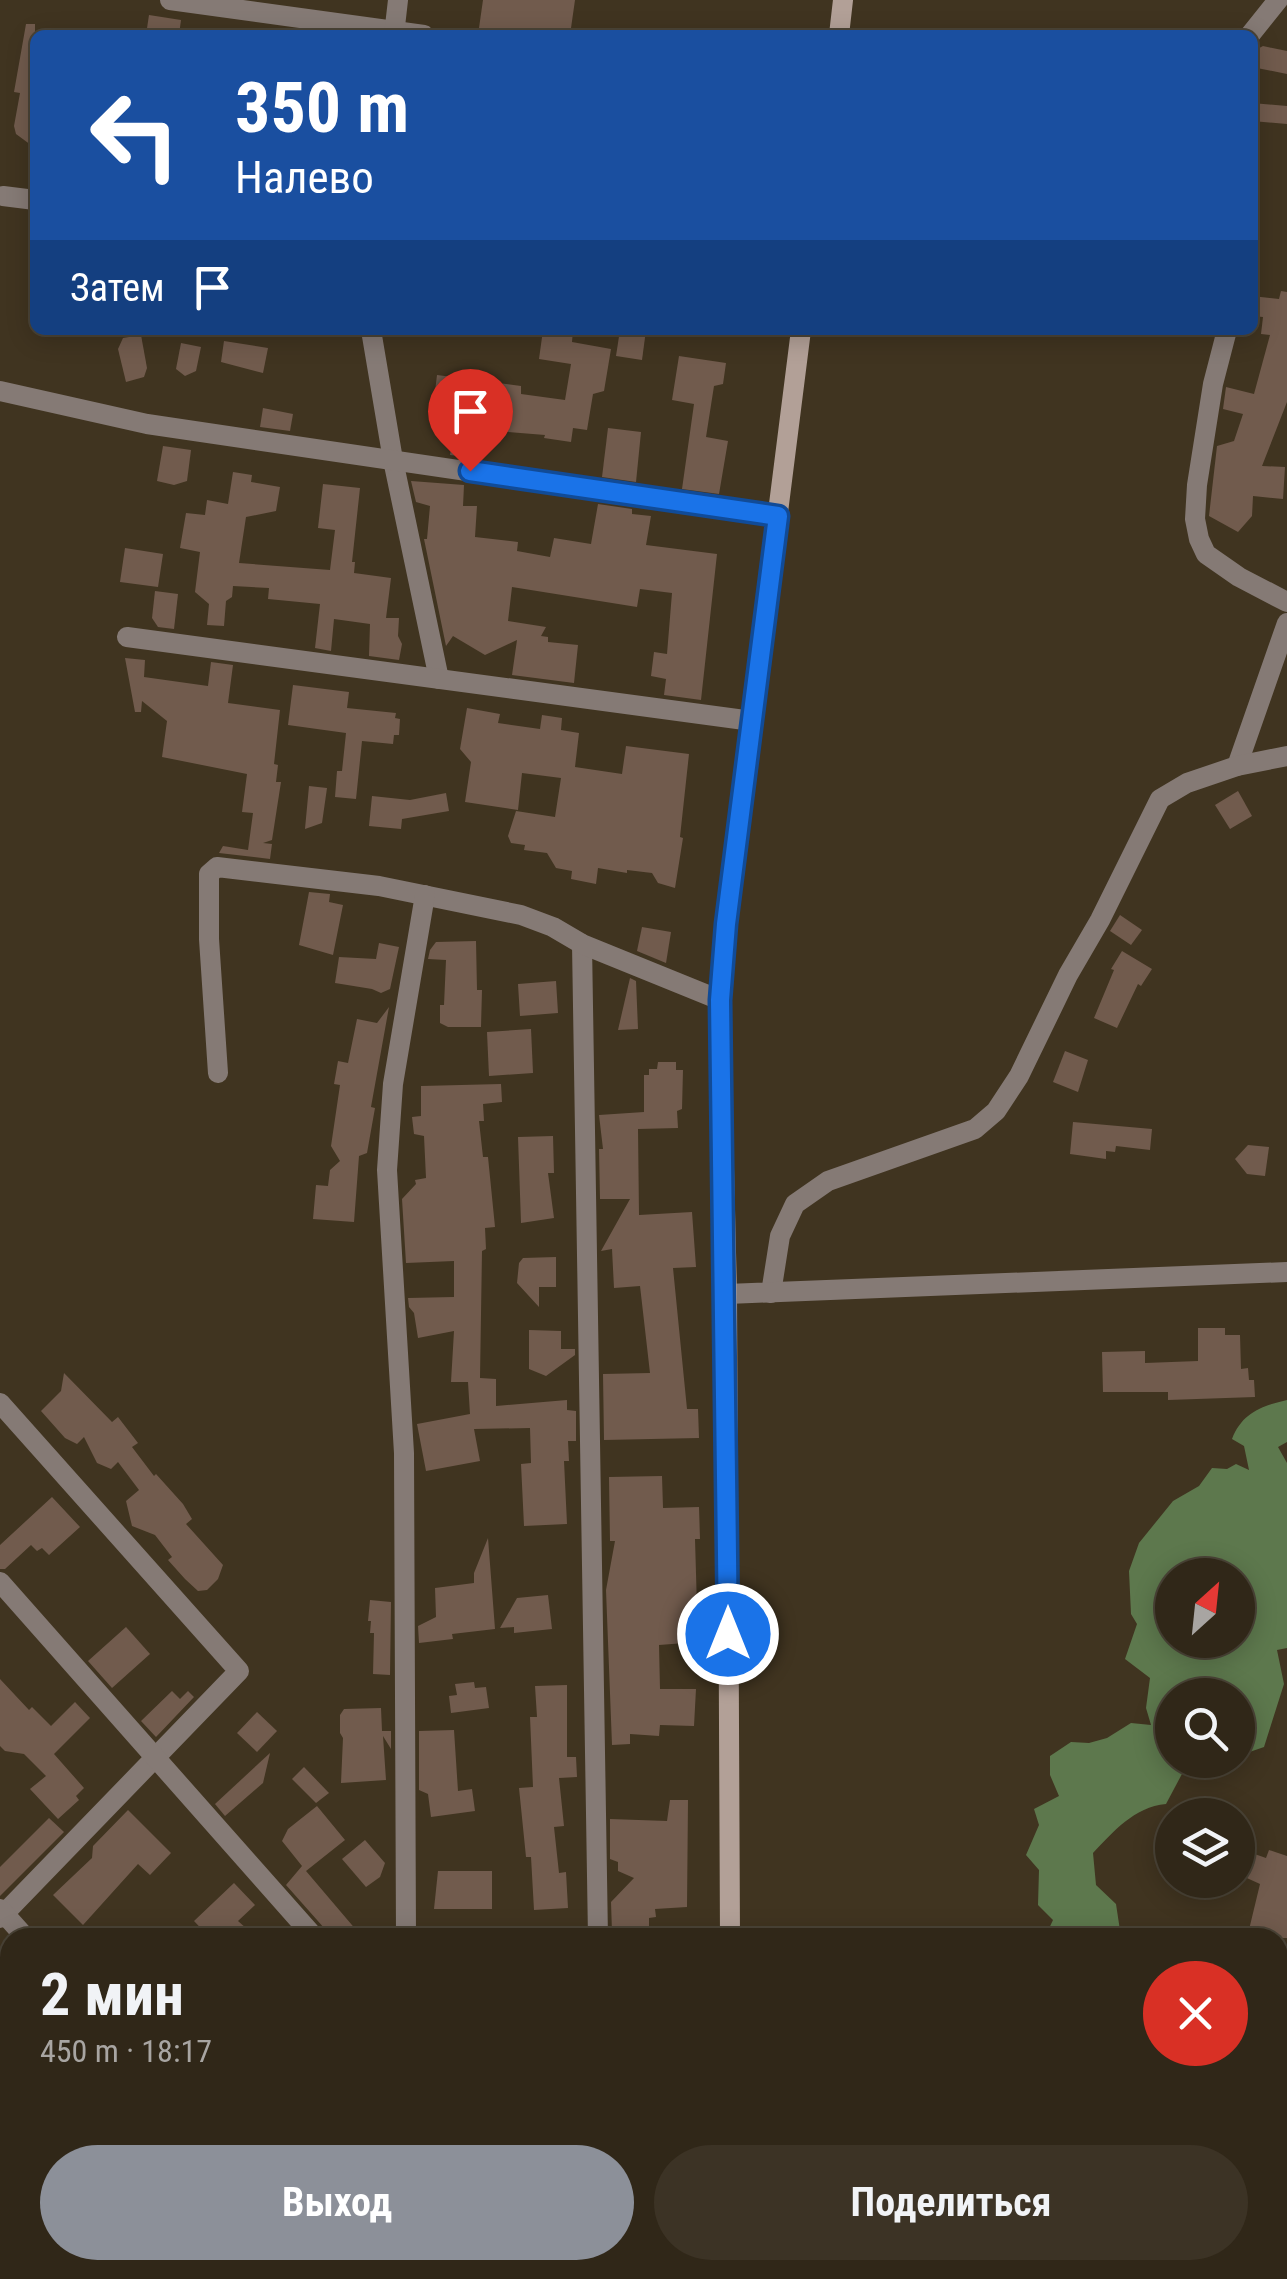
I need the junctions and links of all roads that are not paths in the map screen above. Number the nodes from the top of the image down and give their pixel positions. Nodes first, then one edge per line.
1 (170, 0) edge
2 (398, 0) edge
3 (843, 0) edge
4 (1278, 0) edge
5 (375, 30) edge
6 (395, 30) edge
7 (840, 30) edge
8 (1254, 30) edge
9 (3, 196) dead end
10 (30, 199) edge
11 (372, 335) edge
12 (800, 335) edge
13 (1226, 335) edge
14 (0, 391) edge
15 (394, 460) junction
16 (778, 516) junction
17 (1287, 602) edge
18 (1287, 623) edge
19 (127, 636) dead end
20 (439, 679) junction
21 (752, 721) junction
22 (1287, 756) edge
23 (1238, 766) junction
24 (425, 895) junction
25 (582, 944) junction
26 (720, 1000) junction
27 (218, 1072) dead end
28 (1287, 1272) edge
29 (771, 1293) junction
30 (726, 1294) junction
31 (0, 1403) edge
32 (0, 1582) edge
33 (156, 1757) junction
34 (1, 1913) edge
35 (306, 1928) edge
36 (406, 1928) edge
37 (598, 1928) edge
38 (730, 1928) edge

1 - 5 street
2 - 6 street
3 - 7 main road
4 - 8 street
9 - 10 street
11 - 15 street
12 - 16 main road
13 - 17 street
14 - 15 street
15 - 16 street
15 - 20 street
16 - 21 main road
18 - 23 street
19 - 20 street
20 - 21 street
21 - 26 main road
22 - 23 street
23 - 29 street
24 - 25 street
24 - 27 street
24 - 36 street
25 - 26 street
25 - 37 street
26 - 30 main road
28 - 29 street
29 - 30 street
30 - 38 main road
31 - 33 street
32 - 33 street
33 - 34 street
33 - 35 street

